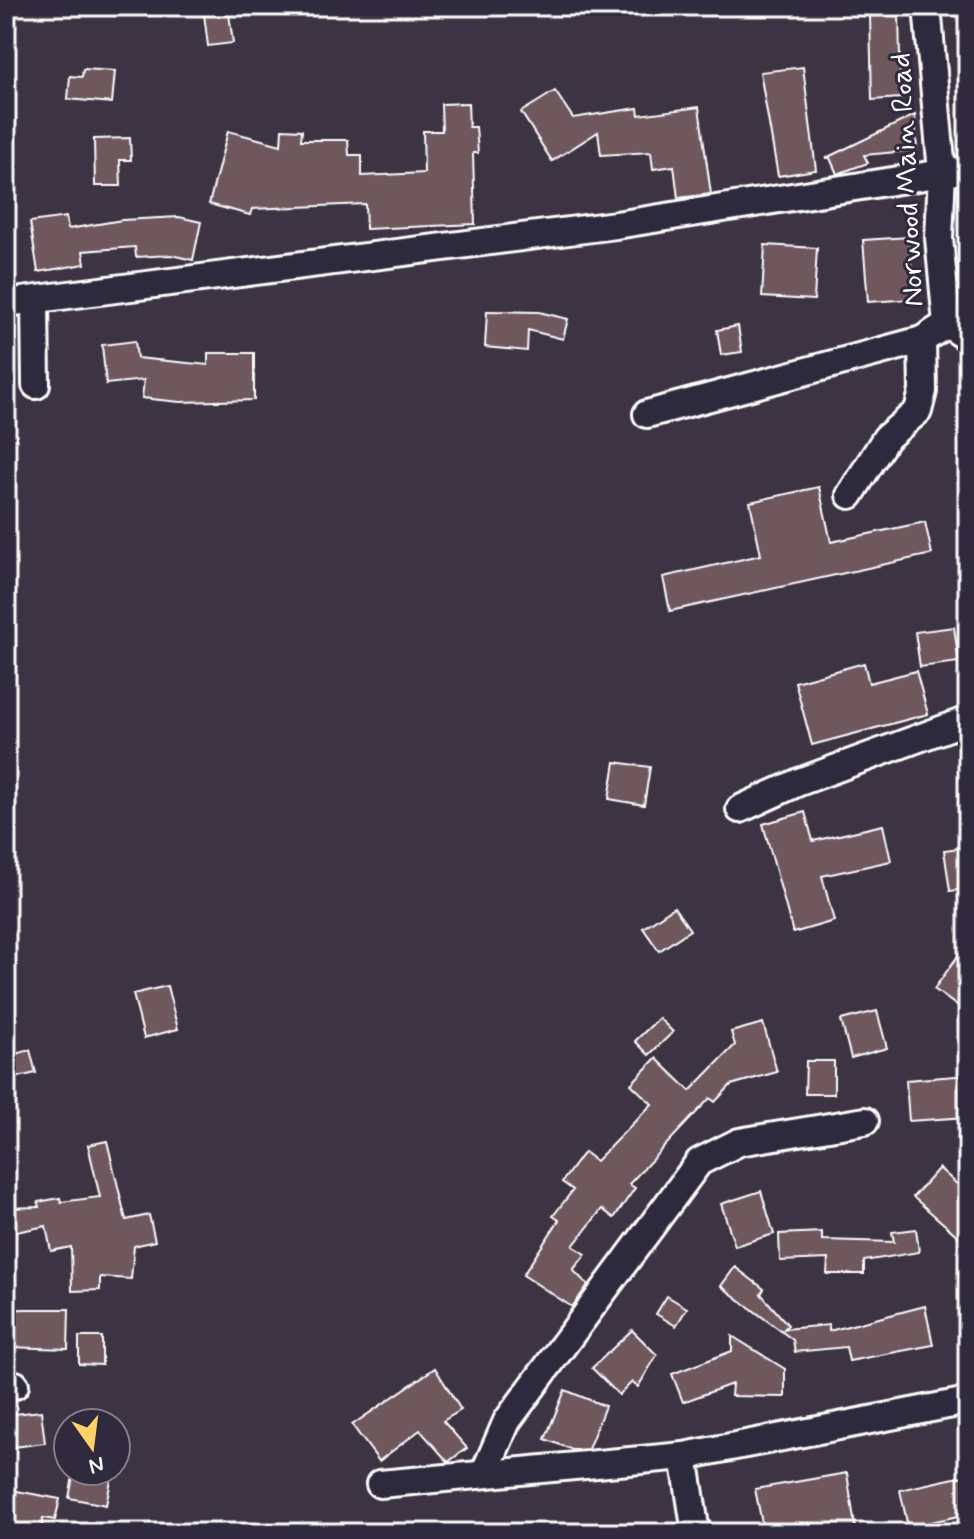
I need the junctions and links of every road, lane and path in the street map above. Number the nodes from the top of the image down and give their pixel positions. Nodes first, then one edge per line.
1 (927, 6) edge
2 (955, 171) edge
3 (35, 300) junction
4 (6, 303) edge
5 (958, 331) edge
6 (922, 340) junction
7 (36, 385) dead end
8 (647, 414) dead end
9 (850, 495) dead end
10 (968, 720) edge
11 (740, 809) dead end
12 (865, 1121) dead end
13 (968, 1401) edge
14 (684, 1456) junction
15 (484, 1474) junction
16 (380, 1484) dead end
17 (696, 1533) edge

1 - 2 street, Norwood Main Road
2 - 3 street
2 - 5 street, Norwood Main Road
3 - 4 street
3 - 7 street
5 - 6 street
6 - 8 street
6 - 9 street
10 - 11 street
12 - 15 street
13 - 14 street
14 - 15 street
14 - 17 street
15 - 16 street

